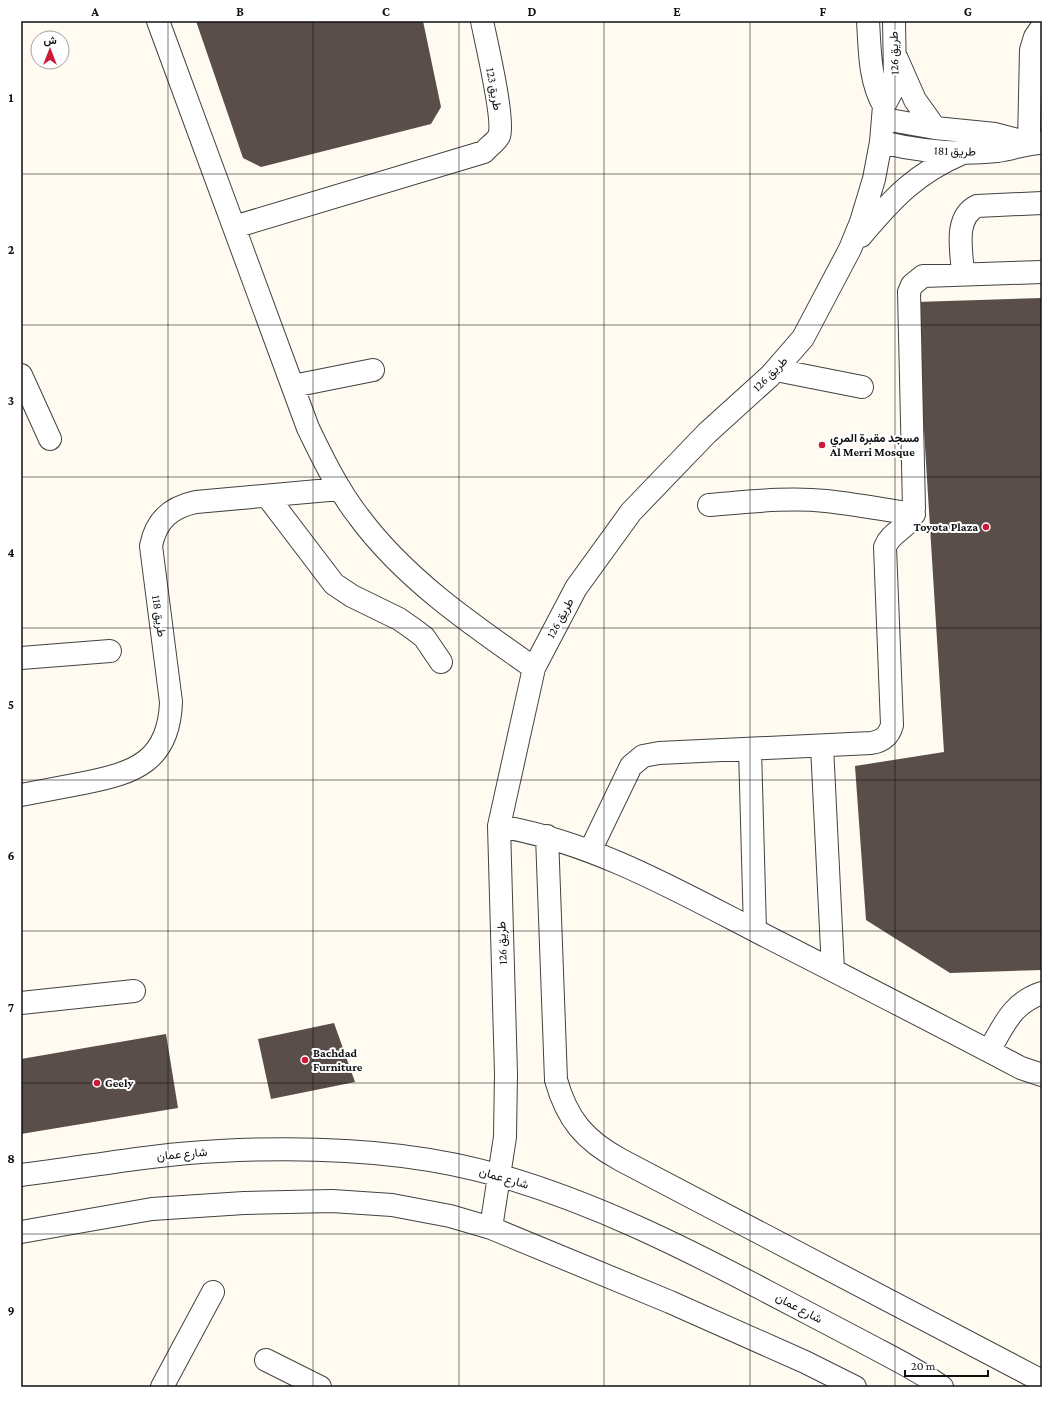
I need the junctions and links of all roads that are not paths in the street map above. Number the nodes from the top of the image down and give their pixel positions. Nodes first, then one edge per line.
1 (158, 21) edge
2 (482, 21) edge
3 (868, 21) edge
4 (894, 21) edge
5 (1042, 27) edge
6 (896, 56) junction
7 (884, 112) junction
8 (935, 128) junction
9 (881, 142) junction
10 (1035, 143) edge
11 (966, 152) junction
12 (1042, 203) edge
13 (234, 228) junction
14 (850, 249) junction
15 (1042, 272) edge
16 (963, 274) junction
17 (373, 370) dead end
18 (776, 370) junction
19 (21, 375) edge
20 (292, 386) junction
21 (862, 387) dead end
22 (50, 440) dead end
23 (340, 489) junction
24 (267, 496) junction
25 (710, 505) dead end
26 (914, 514) junction
27 (110, 651) dead end
28 (21, 658) edge
29 (441, 662) dead end
30 (534, 668) junction
31 (822, 746) junction
32 (750, 749) junction
33 (21, 795) edge
34 (499, 826) junction
35 (547, 836) junction
36 (590, 851) junction
37 (755, 930) junction
38 (833, 970) junction
39 (134, 991) dead end
40 (1042, 993) edge
41 (21, 1003) edge
42 (989, 1051) junction
43 (1042, 1075) edge
44 (21, 1175) edge
45 (500, 1176) junction
46 (491, 1228) junction
47 (21, 1232) edge
48 (213, 1292) dead end
49 (266, 1360) dead end
50 (805, 1362) junction
51 (1042, 1381) edge
52 (162, 1387) edge
53 (320, 1387) edge
54 (828, 1387) edge
55 (855, 1387) edge
56 (942, 1387) edge

1 - 13 street
2 - 13 street, طريق 123
3 - 7 street, طريق 126
4 - 6 street, طريق 126
5 - 10 street
6 - 7 street, طريق 126
6 - 8 street
7 - 8 street, طريق 181
7 - 9 street, طريق 126
8 - 10 street, طريق 181
9 - 11 street, طريق 181
9 - 14 street, طريق 126
10 - 11 street, طريق 181
11 - 14 street
12 - 16 street
13 - 20 street
14 - 18 street, طريق 126
15 - 16 street
16 - 26 street
17 - 20 street
18 - 21 street
18 - 30 street, طريق 126
19 - 22 street
20 - 23 street
23 - 24 street, طريق 118
23 - 30 street
24 - 29 street
24 - 33 street, طريق 118
25 - 26 street
26 - 31 street
27 - 28 street
30 - 34 street, طريق 126
31 - 32 street
31 - 38 street
32 - 36 street
32 - 37 street
34 - 35 street
34 - 45 street, طريق 126
35 - 36 street
35 - 51 street
36 - 37 street
37 - 38 street
38 - 42 street
39 - 41 street
40 - 42 street
42 - 43 street
44 - 45 street, شارع عمان
45 - 46 street, طريق 126
45 - 56 street, شارع عمان
46 - 47 street
46 - 50 street
48 - 52 street
49 - 53 street
50 - 54 street
50 - 55 street

